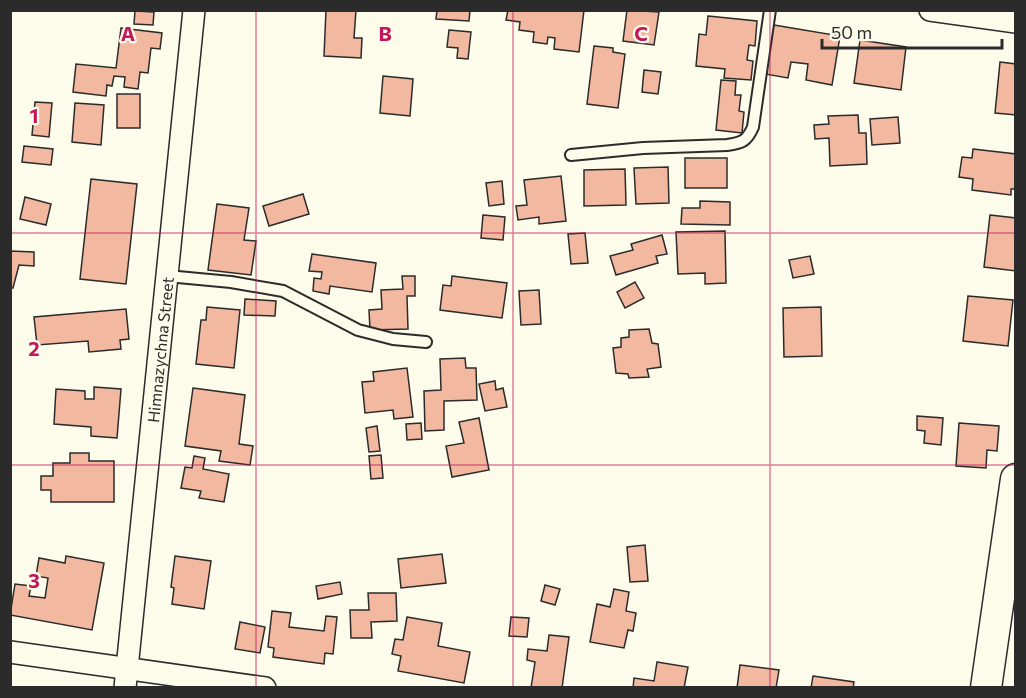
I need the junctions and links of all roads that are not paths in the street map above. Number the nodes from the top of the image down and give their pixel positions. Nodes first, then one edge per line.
1 (194, 10) edge
2 (770, 10) edge
3 (930, 10) edge
4 (1016, 22) edge
5 (571, 154) dead end
6 (167, 276) junction
7 (426, 342) dead end
8 (1016, 479) edge
9 (10, 651) edge
10 (126, 677) edge
11 (265, 687) edge
12 (986, 687) edge

1 - 6 street, Himnazychna Street
2 - 5 lane
3 - 4 street
6 - 7 lane
6 - 10 street, Himnazychna Street
8 - 12 main road
9 - 10 street
10 - 11 street

